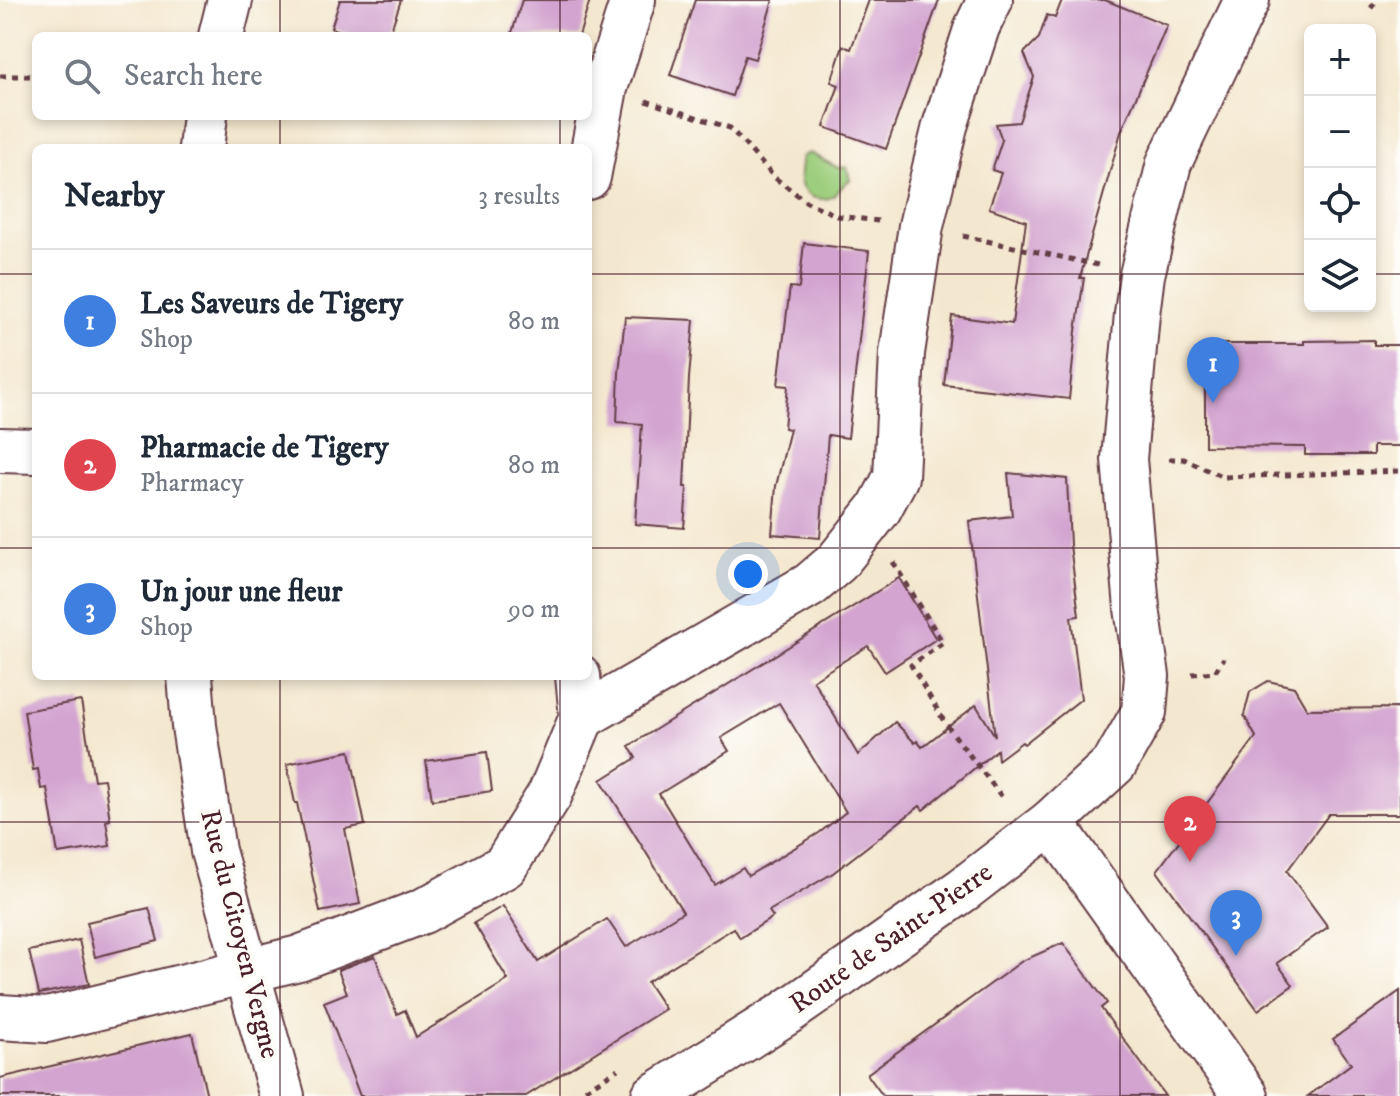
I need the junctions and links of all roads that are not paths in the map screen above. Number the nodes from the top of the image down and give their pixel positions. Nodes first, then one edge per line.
1 (230, 0) edge
2 (633, 0) edge
3 (990, 0) edge
4 (1247, 0) edge
5 (222, 32) edge
6 (204, 120) edge
7 (202, 144) edge
8 (592, 156) edge
9 (0, 450) edge
10 (32, 451) edge
11 (190, 680) edge
12 (580, 696) edge
13 (1051, 822) junction
14 (246, 971) junction
15 (0, 1017) edge
16 (282, 1096) edge
17 (654, 1096) edge
18 (1246, 1096) edge

1 - 5 street
2 - 8 street
3 - 12 street
4 - 13 street, Route de Saint-Pierre
6 - 7 street
9 - 10 street
11 - 14 street, Rue du Citoyen Vergne
12 - 14 street
13 - 17 street, Route de Saint-Pierre
13 - 18 street
14 - 15 street
14 - 16 street, Rue du Citoyen Vergne

